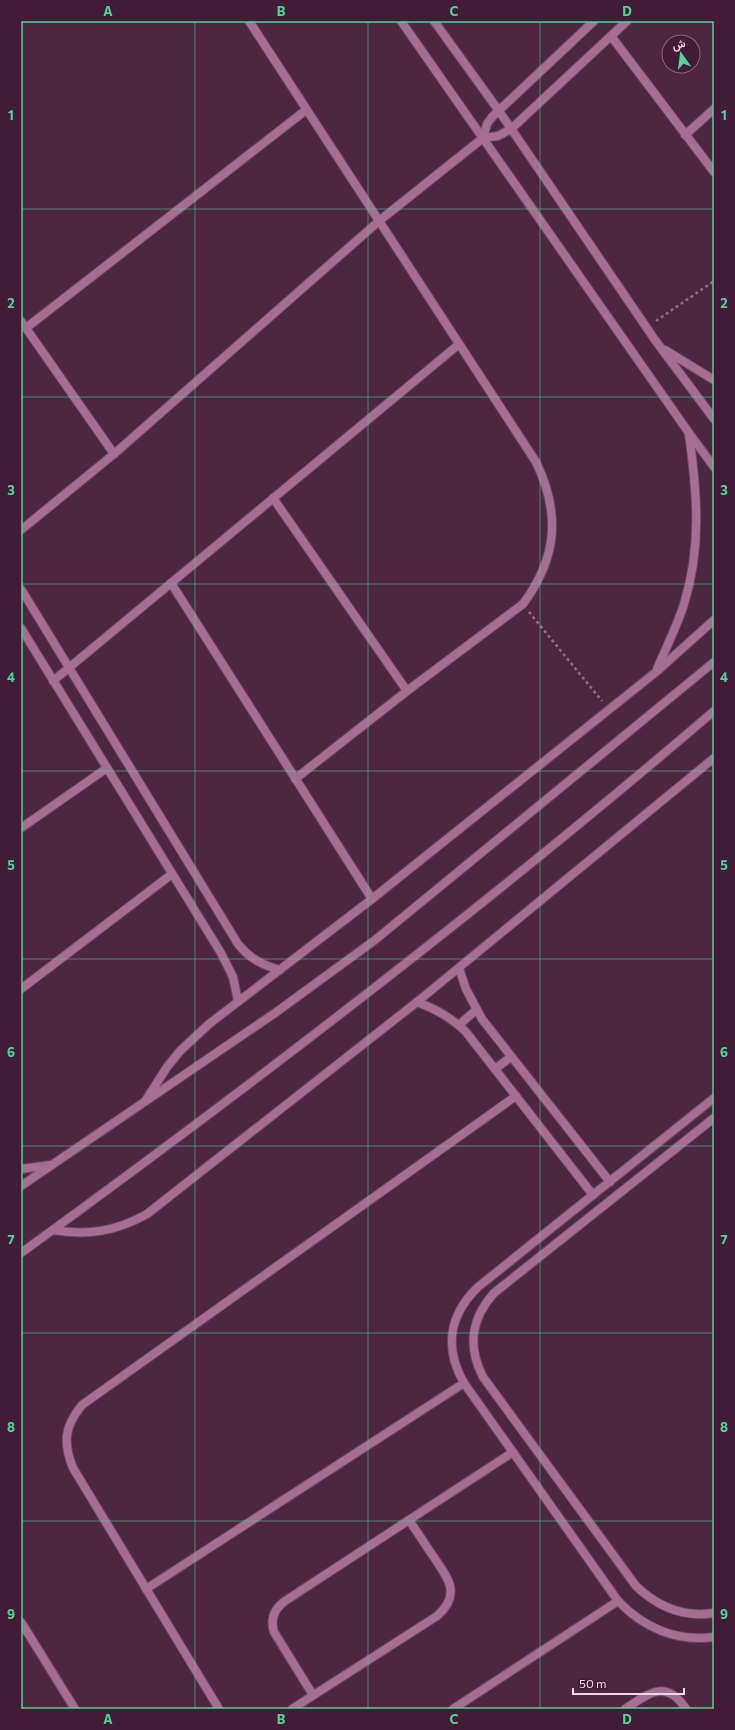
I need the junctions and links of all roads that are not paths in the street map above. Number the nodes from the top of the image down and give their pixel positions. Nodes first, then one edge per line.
1 (249, 21) edge
2 (401, 21) edge
3 (434, 21) edge
4 (594, 21) edge
5 (627, 21) edge
6 (611, 36) junction
7 (714, 109) edge
8 (306, 110) junction
9 (499, 111) junction
10 (511, 129) junction
11 (685, 135) junction
12 (483, 138) junction
13 (714, 172) edge
14 (379, 221) junction
15 (21, 321) edge
16 (26, 328) junction
17 (458, 344) junction
18 (661, 348) junction
19 (714, 380) edge
20 (714, 419) edge
21 (689, 433) junction
22 (114, 454) junction
23 (714, 467) edge
24 (273, 498) junction
25 (21, 530) edge
26 (171, 583) junction
27 (21, 589) edge
28 (714, 620) edge
29 (21, 628) edge
30 (714, 662) edge
31 (69, 668) junction
32 (656, 672) junction
33 (53, 681) junction
34 (407, 691) junction
35 (714, 711) edge
36 (714, 758) edge
37 (107, 768) junction
38 (295, 779) junction
39 (21, 828) edge
40 (172, 874) junction
41 (372, 899) junction
42 (459, 968) junction
43 (280, 970) junction
44 (21, 989) edge
45 (238, 1001) junction
46 (417, 1002) junction
47 (476, 1010) junction
48 (459, 1025) junction
49 (511, 1057) junction
50 (495, 1069) junction
51 (516, 1096) junction
52 (714, 1098) edge
53 (146, 1100) junction
54 (714, 1118) edge
55 (51, 1165) junction
56 (21, 1169) edge
57 (610, 1182) junction
58 (21, 1186) edge
59 (591, 1198) junction
60 (597, 1211) junction
61 (53, 1230) junction
62 (21, 1253) edge
63 (464, 1383) junction
64 (513, 1452) junction
65 (409, 1520) junction
66 (146, 1589) junction
67 (618, 1601) junction
68 (714, 1613) edge
69 (21, 1622) edge
70 (714, 1637) edge
71 (313, 1695) junction
72 (74, 1709) edge
73 (219, 1709) edge
74 (292, 1709) edge
75 (453, 1709) edge
76 (625, 1709) edge
77 (686, 1709) edge

1 - 8 street
2 - 12 street
3 - 9 street
4 - 9 street
5 - 6 street
6 - 10 street
6 - 11 street
7 - 11 street
8 - 14 street
8 - 16 street
9 - 10 street
9 - 12 street
10 - 12 street
10 - 18 street
11 - 13 street
12 - 14 street
12 - 21 street
14 - 17 street
14 - 22 street
15 - 16 street
16 - 22 street
17 - 24 street
17 - 34 street
18 - 19 street
18 - 20 street
21 - 23 street
21 - 32 street
22 - 25 street
24 - 26 street
24 - 34 street
26 - 31 street
26 - 38 street
27 - 31 street
28 - 32 street
29 - 33 street
30 - 53 street
31 - 33 street
31 - 43 street
32 - 41 street
33 - 37 street
34 - 38 street
35 - 61 street
36 - 42 street
37 - 39 street
37 - 40 street
38 - 41 street
40 - 44 street
40 - 45 street
41 - 43 street
42 - 46 street
42 - 47 street
43 - 45 street
45 - 53 street
46 - 48 street
46 - 61 street
47 - 48 street
47 - 49 street
48 - 50 street
49 - 50 street
49 - 57 street
50 - 51 street
51 - 59 street
51 - 66 street
52 - 57 street
53 - 55 street
54 - 60 street
55 - 56 street
55 - 58 street
57 - 59 street
59 - 60 street
59 - 63 street
60 - 68 street
61 - 62 street
63 - 64 street
63 - 66 street
64 - 65 street
64 - 67 street
65 - 71 street
65 - 71 street
66 - 73 street
67 - 70 street
67 - 75 street
69 - 72 street
71 - 74 street
76 - 77 street

